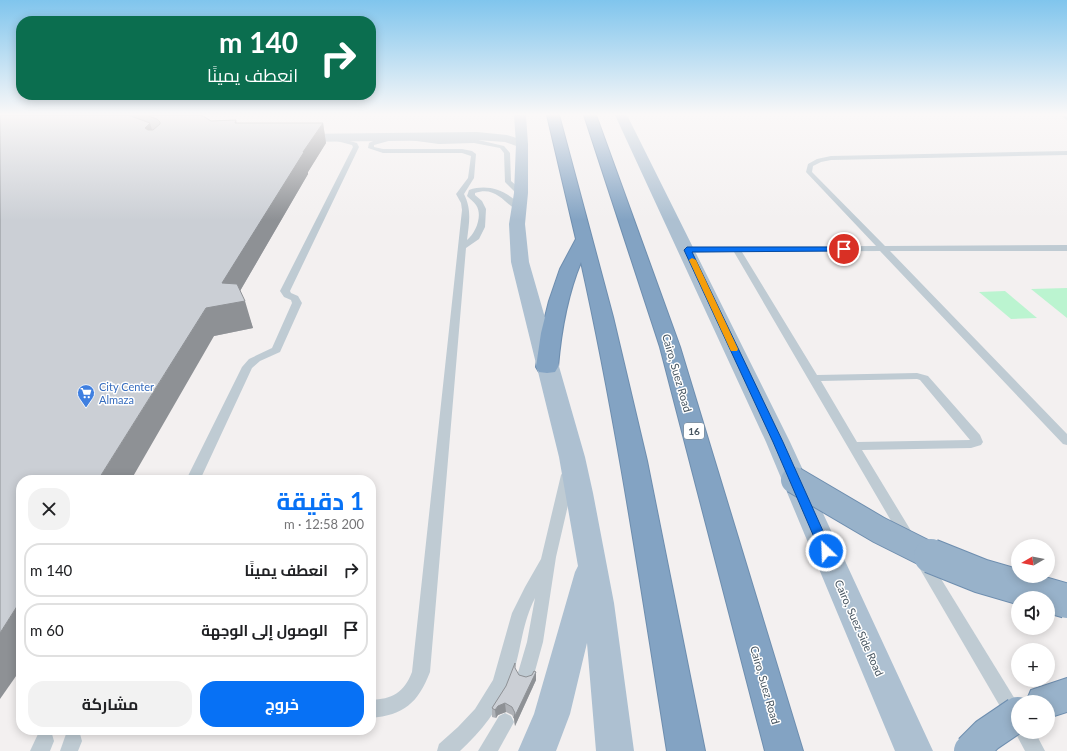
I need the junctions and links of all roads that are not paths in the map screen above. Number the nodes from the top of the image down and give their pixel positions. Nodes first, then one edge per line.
1 (354, 150) edge
2 (378, 150) edge
3 (458, 150) edge
4 (462, 150) edge
5 (505, 150) edge
6 (522, 150) edge
7 (562, 150) edge
8 (602, 150) edge
9 (638, 150) edge
10 (1067, 153) edge
11 (520, 200) junction
12 (584, 239) junction
13 (462, 247) junction
14 (1067, 248) edge
15 (736, 249) junction
16 (882, 249) junction
17 (687, 250) junction
18 (547, 367) junction
19 (813, 378) junction
20 (1067, 441) edge
21 (853, 446) junction
22 (572, 457) junction
23 (195, 475) edge
24 (794, 480) junction
25 (549, 557) junction
26 (593, 563) junction
27 (1067, 601) edge
28 (526, 676) edge
29 (1067, 695) edge
30 (1055, 699) edge
31 (376, 709) edge
32 (1011, 709) edge
33 (1011, 719) edge
34 (505, 722) dead end
35 (1028, 739) edge
36 (446, 751) edge
37 (488, 751) edge
38 (536, 751) edge
39 (615, 751) edge
40 (686, 751) edge
41 (784, 751) edge
42 (914, 751) edge
43 (971, 751) edge
44 (1036, 751) edge

1 - 23 lane
2 - 3 lane
4 - 13 lane
5 - 11 lane
6 - 11 main road
7 - 12 highway
8 - 41 highway, Cairo, Suez Road / 16
9 - 17 main road, Cairo, Suez Side Road
10 - 16 lane
11 - 13 lane
11 - 18 main road
12 - 18 highway
12 - 40 highway
13 - 31 lane
14 - 16 lane
15 - 16 lane
15 - 17 lane
15 - 19 lane
16 - 20 lane
17 - 24 main road, Cairo, Suez Side Road
18 - 22 main road
19 - 21 lane
19 - 21 lane
21 - 32 lane
22 - 25 lane
22 - 26 main road
24 - 27 highway, bridge
24 - 42 main road, Cairo, Suez Side Road
25 - 28 lane
25 - 36 lane
26 - 38 main road
26 - 39 main road
29 - 30 highway
33 - 43 highway, bridge
34 - 37 lane
35 - 44 lane

